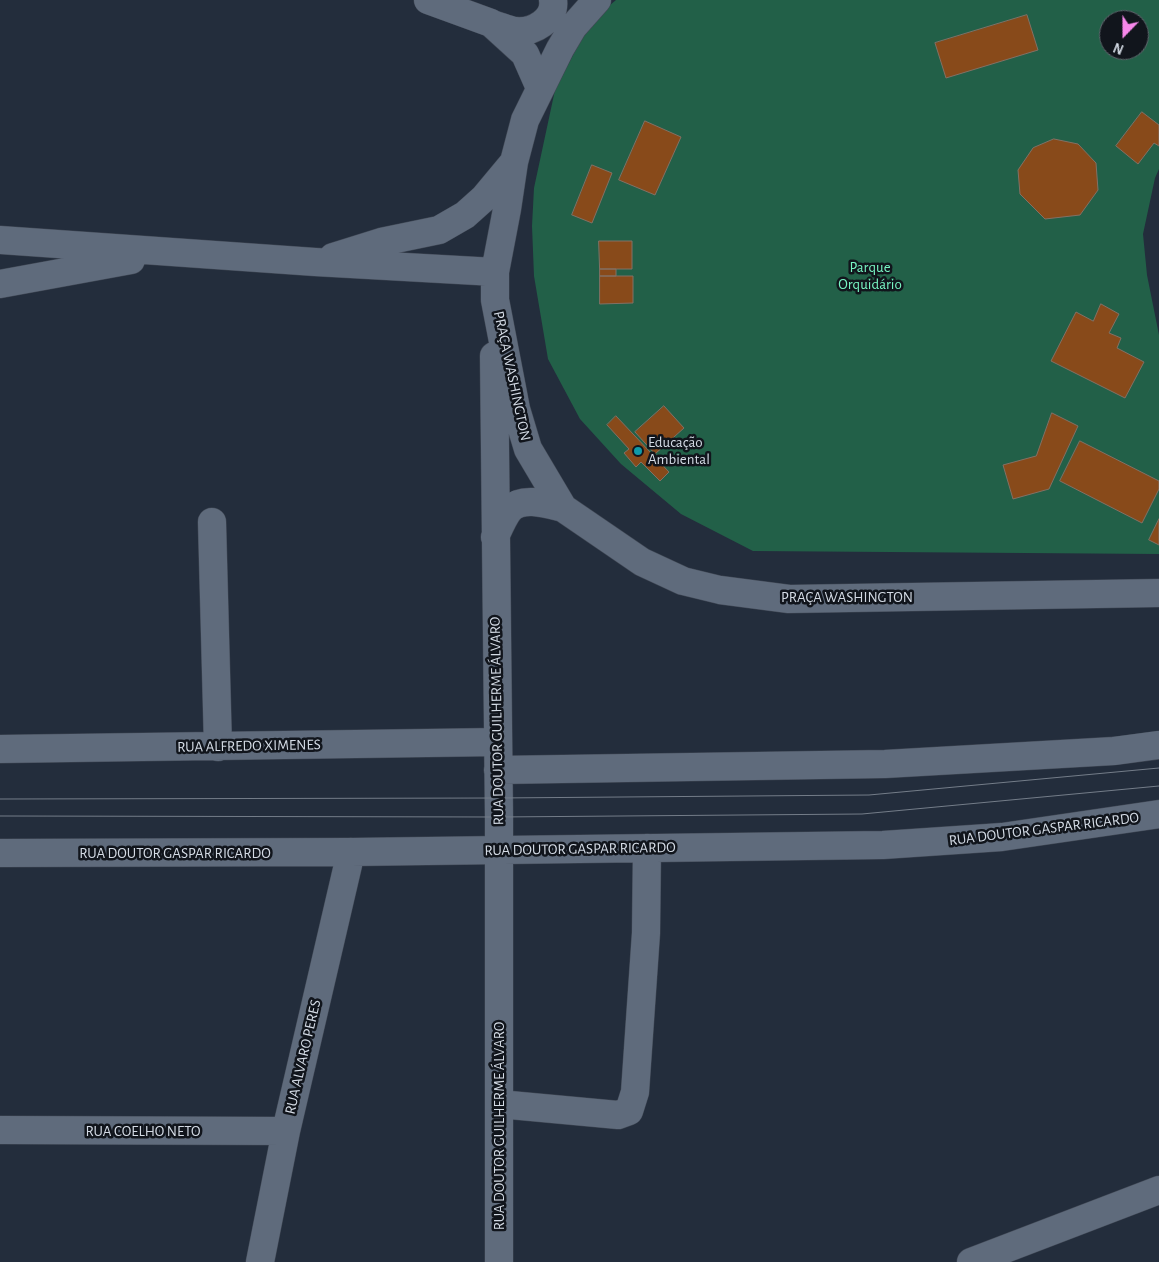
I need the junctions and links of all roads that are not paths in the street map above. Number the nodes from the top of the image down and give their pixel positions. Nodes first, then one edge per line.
1 (428, 0) edge
2 (553, 0) edge
3 (597, 0) edge
4 (491, 23) junction
5 (540, 88) junction
6 (514, 162) junction
7 (0, 240) edge
8 (166, 253) junction
9 (315, 262) junction
10 (495, 272) junction
11 (0, 284) edge
12 (495, 300) junction
13 (563, 508) junction
14 (212, 522) dead end
15 (494, 537) junction
16 (1159, 593) edge
17 (498, 742) junction
18 (1159, 744) edge
19 (218, 747) junction
20 (0, 750) edge
21 (498, 770) junction
22 (1159, 814) edge
23 (647, 848) junction
24 (499, 850) junction
25 (350, 852) junction
26 (0, 853) edge
27 (499, 1104) junction
28 (0, 1130) edge
29 (286, 1131) junction
30 (1159, 1190) edge
31 (260, 1262) edge
32 (499, 1262) edge
33 (971, 1262) edge

1 - 4 street
2 - 4 street
3 - 5 street, PRAÇA WASHINGTON
4 - 5 street
5 - 6 street, PRAÇA WASHINGTON
6 - 9 street
6 - 10 street, PRAÇA WASHINGTON
7 - 8 street
8 - 9 street
8 - 11 street
9 - 10 street
10 - 12 street, PRAÇA WASHINGTON
12 - 13 street, PRAÇA WASHINGTON
12 - 15 street, RUA DOUTOR GUILHERME ÁLVARO
13 - 15 street
13 - 16 street, PRAÇA WASHINGTON
14 - 19 street
15 - 17 street, RUA DOUTOR GUILHERME ÁLVARO
17 - 19 street, RUA ALFREDO XIMENES
17 - 21 street, RUA DOUTOR GUILHERME ÁLVARO
18 - 21 street
19 - 20 street, RUA ALFREDO XIMENES
21 - 24 street, RUA DOUTOR GUILHERME ÁLVARO
22 - 23 street, RUA DOUTOR GASPAR RICARDO
23 - 24 street, RUA DOUTOR GASPAR RICARDO
23 - 27 street
24 - 25 street, RUA DOUTOR GASPAR RICARDO
24 - 27 street, RUA DOUTOR GUILHERME ÁLVARO
25 - 26 street, RUA DOUTOR GASPAR RICARDO
25 - 29 street, RUA ALVARO PERES
27 - 32 street, RUA DOUTOR GUILHERME ÁLVARO
28 - 29 street, RUA COELHO NETO
29 - 31 street, RUA ALVARO PERES
30 - 33 street

